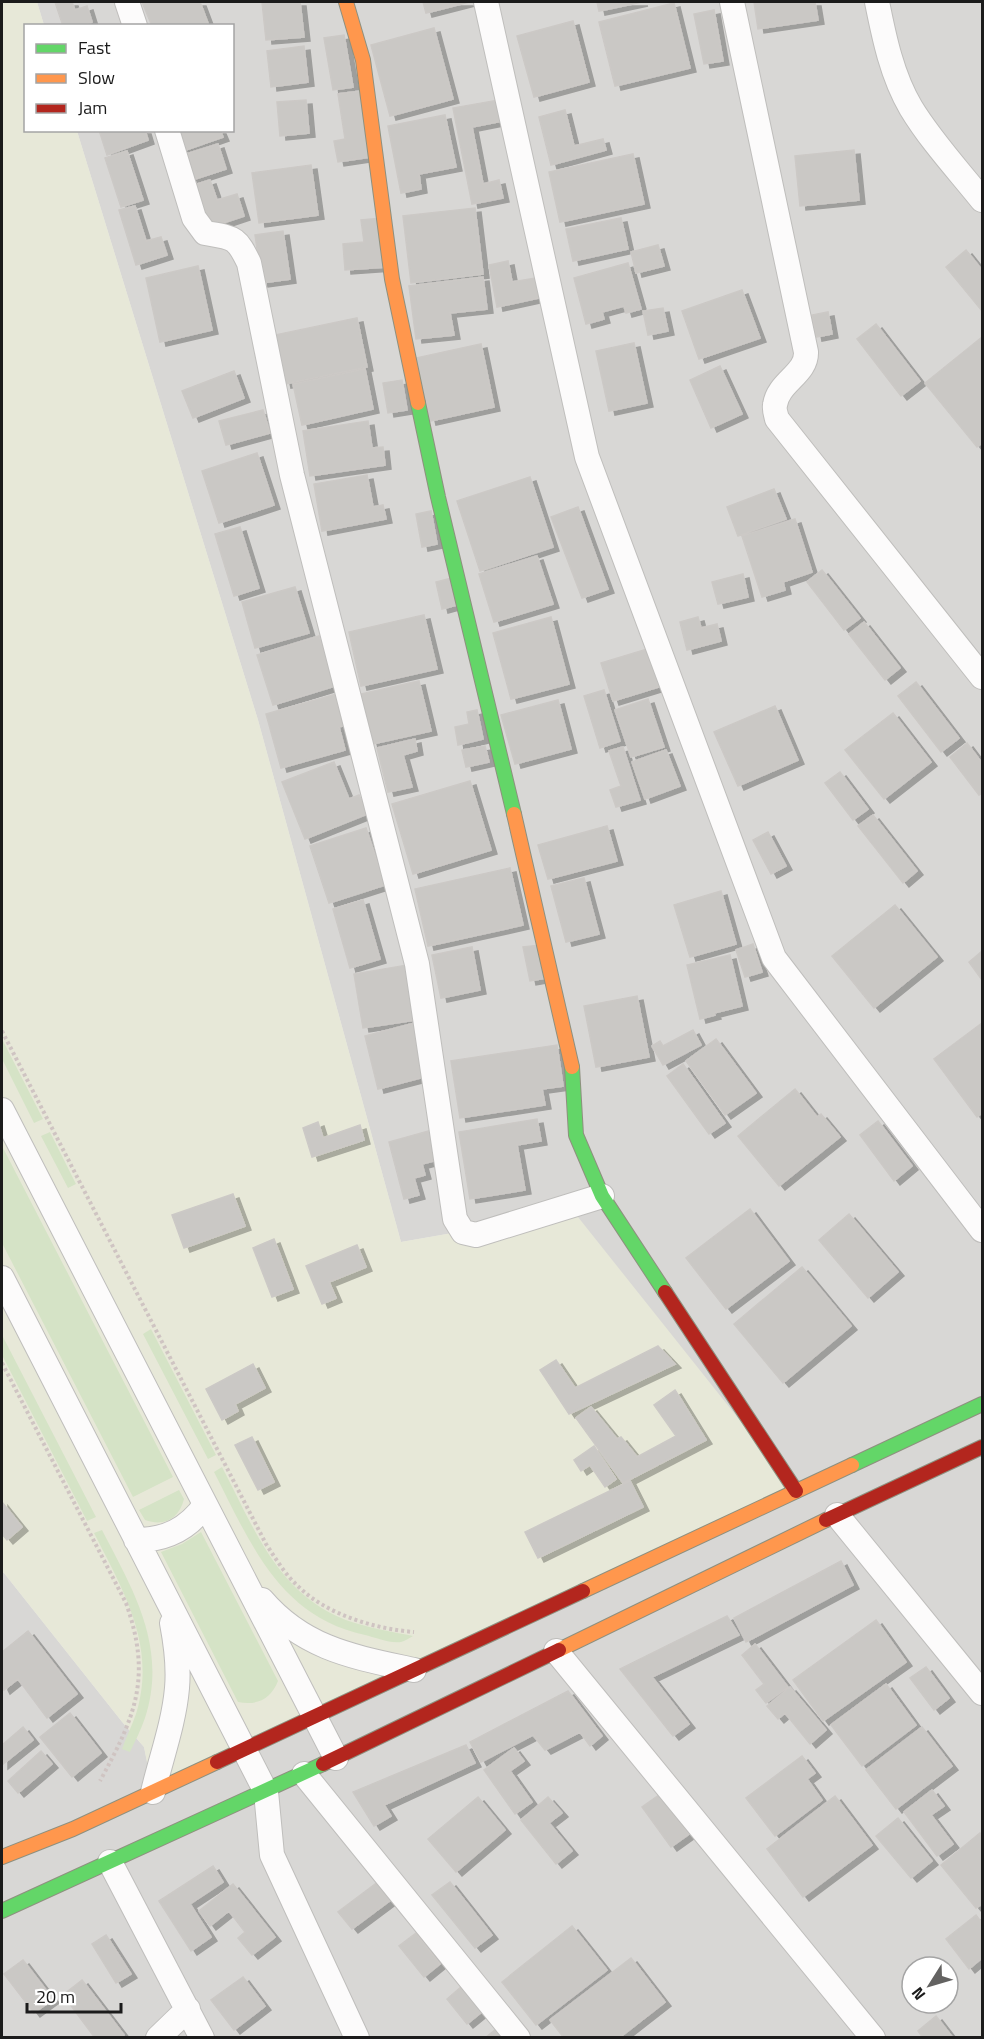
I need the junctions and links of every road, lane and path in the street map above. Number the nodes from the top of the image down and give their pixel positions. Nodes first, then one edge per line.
1 (127, 2) edge
2 (346, 2) edge
3 (486, 2) edge
4 (732, 2) edge
5 (877, 2) edge
6 (134, 24) edge
7 (168, 132) edge
8 (982, 200) edge
9 (982, 677) edge
10 (2, 1031) edge
11 (2, 1110) edge
12 (602, 1196) junction
13 (982, 1230) edge
14 (2, 1278) edge
15 (2, 1363) edge
16 (982, 1404) edge
17 (982, 1447) edge
18 (796, 1491) junction
19 (205, 1505) junction
20 (837, 1515) junction
21 (136, 1540) junction
22 (236, 1564) junction
23 (160, 1587) junction
24 (421, 1633) dead end
25 (556, 1651) junction
26 (414, 1670) junction
27 (982, 1693) edge
28 (314, 1716) junction
29 (244, 1749) junction
30 (336, 1758) junction
31 (304, 1774) junction
32 (95, 1788) dead end
33 (153, 1792) junction
34 (266, 1792) junction
35 (2, 1857) edge
36 (110, 1862) junction
37 (2, 1911) edge
38 (188, 2009) junction
39 (158, 2037) edge
40 (202, 2037) edge
41 (357, 2037) edge
42 (518, 2037) edge
43 (873, 2037) edge

1 - 6 street
2 - 12 street
3 - 13 street
4 - 9 street
5 - 8 street
7 - 12 street
10 - 24 path
11 - 19 street
12 - 18 street
14 - 21 street
15 - 32 path
16 - 18 street
17 - 20 street
18 - 26 street
19 - 21 street
19 - 22 street
20 - 25 street
20 - 27 street
21 - 23 street
22 - 26 street
22 - 28 street
23 - 29 street
23 - 33 street
25 - 30 street
25 - 43 street
26 - 28 street
28 - 29 street
28 - 30 street
29 - 33 street
29 - 34 street
30 - 31 street
31 - 34 street
31 - 42 street
33 - 35 street
34 - 36 street
34 - 41 street
36 - 37 street
36 - 38 street
38 - 39 street
38 - 40 street

